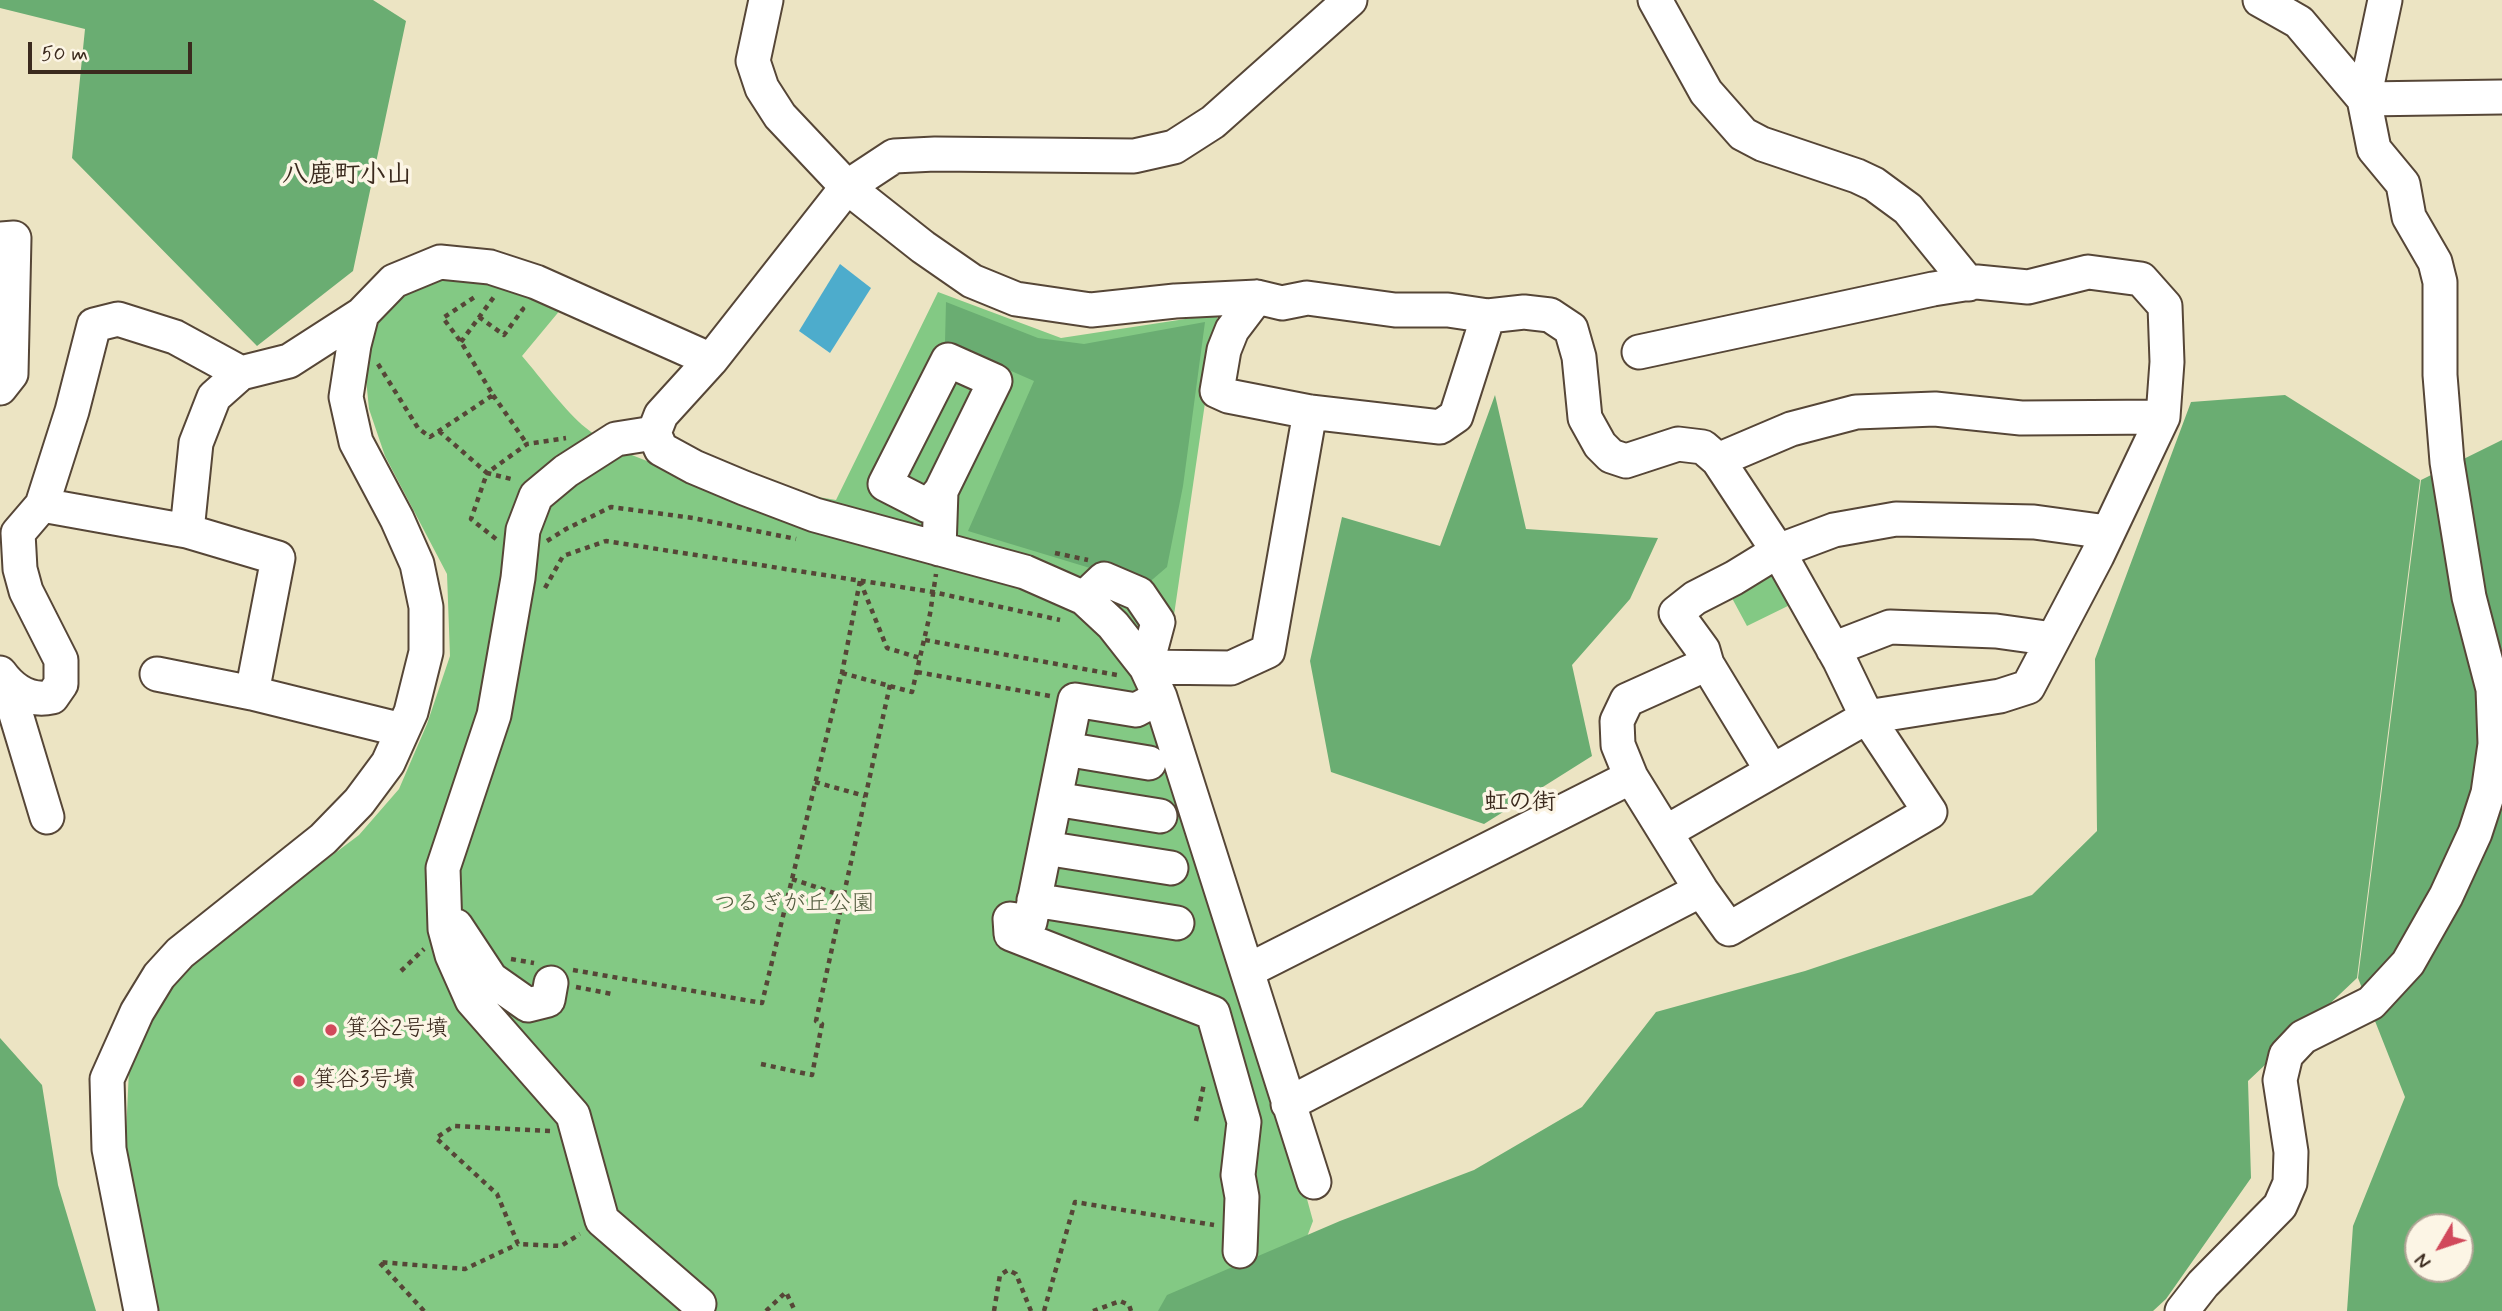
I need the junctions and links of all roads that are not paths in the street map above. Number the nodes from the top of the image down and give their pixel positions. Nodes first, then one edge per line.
1 (766, 0) edge
2 (1350, 0) edge
3 (1655, 0) edge
4 (2260, 0) edge
5 (2385, 0) edge
6 (2502, 97) edge
7 (2364, 99) junction
8 (847, 187) junction
9 (0, 239) edge
10 (1969, 284) junction
11 (1257, 296) junction
12 (362, 314) junction
13 (1488, 316) junction
14 (1639, 352) dead end
15 (711, 360) junction
16 (241, 373) junction
17 (0, 388) edge
18 (1310, 412) junction
19 (2163, 417) junction
20 (654, 433) junction
21 (1718, 460) junction
22 (941, 491) dead end
23 (42, 505) junction
24 (187, 531) junction
25 (2107, 531) junction
26 (939, 549) junction
27 (1778, 551) junction
28 (2053, 639) junction
29 (1833, 649) junction
30 (1707, 664) junction
31 (157, 674) dead end
32 (3, 678) edge
33 (1153, 682) junction
34 (251, 693) junction
35 (1867, 717) junction
36 (402, 730) junction
37 (1065, 749) junction
38 (1149, 763) dead end
39 (1772, 771) junction
40 (1631, 777) junction
41 (1055, 799) junction
42 (1160, 816) dead end
43 (47, 817) dead end
44 (1666, 832) junction
45 (1045, 848) junction
46 (1171, 868) dead end
47 (1701, 890) junction
48 (1034, 900) junction
49 (444, 910) junction
50 (1177, 923) dead end
51 (549, 971) road end
52 (1247, 971) junction
53 (1288, 1104) junction
54 (1314, 1182) dead end
55 (1241, 1240) road end
56 (699, 1304) dead end
57 (141, 1311) edge
58 (2182, 1311) edge

1 - 8 street
2 - 8 street
3 - 10 street
4 - 7 street
5 - 7 street
6 - 7 street
7 - 58 street
8 - 11 street
8 - 15 street
9 - 17 street
10 - 14 street
10 - 19 street
11 - 13 street
11 - 18 street
12 - 15 street
12 - 16 street
12 - 36 street
13 - 18 street
13 - 21 street
15 - 20 street
16 - 23 street
16 - 24 street
18 - 33 street
19 - 21 street
19 - 25 street
20 - 26 street
20 - 49 street
21 - 27 street
22 - 26 street
23 - 24 street
23 - 32 street
24 - 34 street
25 - 27 street
25 - 28 street
26 - 33 street
27 - 29 street
27 - 30 street
28 - 29 street
28 - 35 street
29 - 35 street
30 - 39 street
30 - 40 street
31 - 34 street
32 - 43 street
33 - 37 street
33 - 52 street
34 - 36 street
35 - 39 street
35 - 47 street
36 - 57 street
37 - 38 street
37 - 41 street
39 - 44 street
40 - 44 street
40 - 52 street
41 - 42 street
41 - 45 street
44 - 47 street
45 - 46 street
45 - 48 street
47 - 53 street
48 - 50 street
48 - 55 street
49 - 51 street
49 - 56 street
52 - 53 street
53 - 54 street

